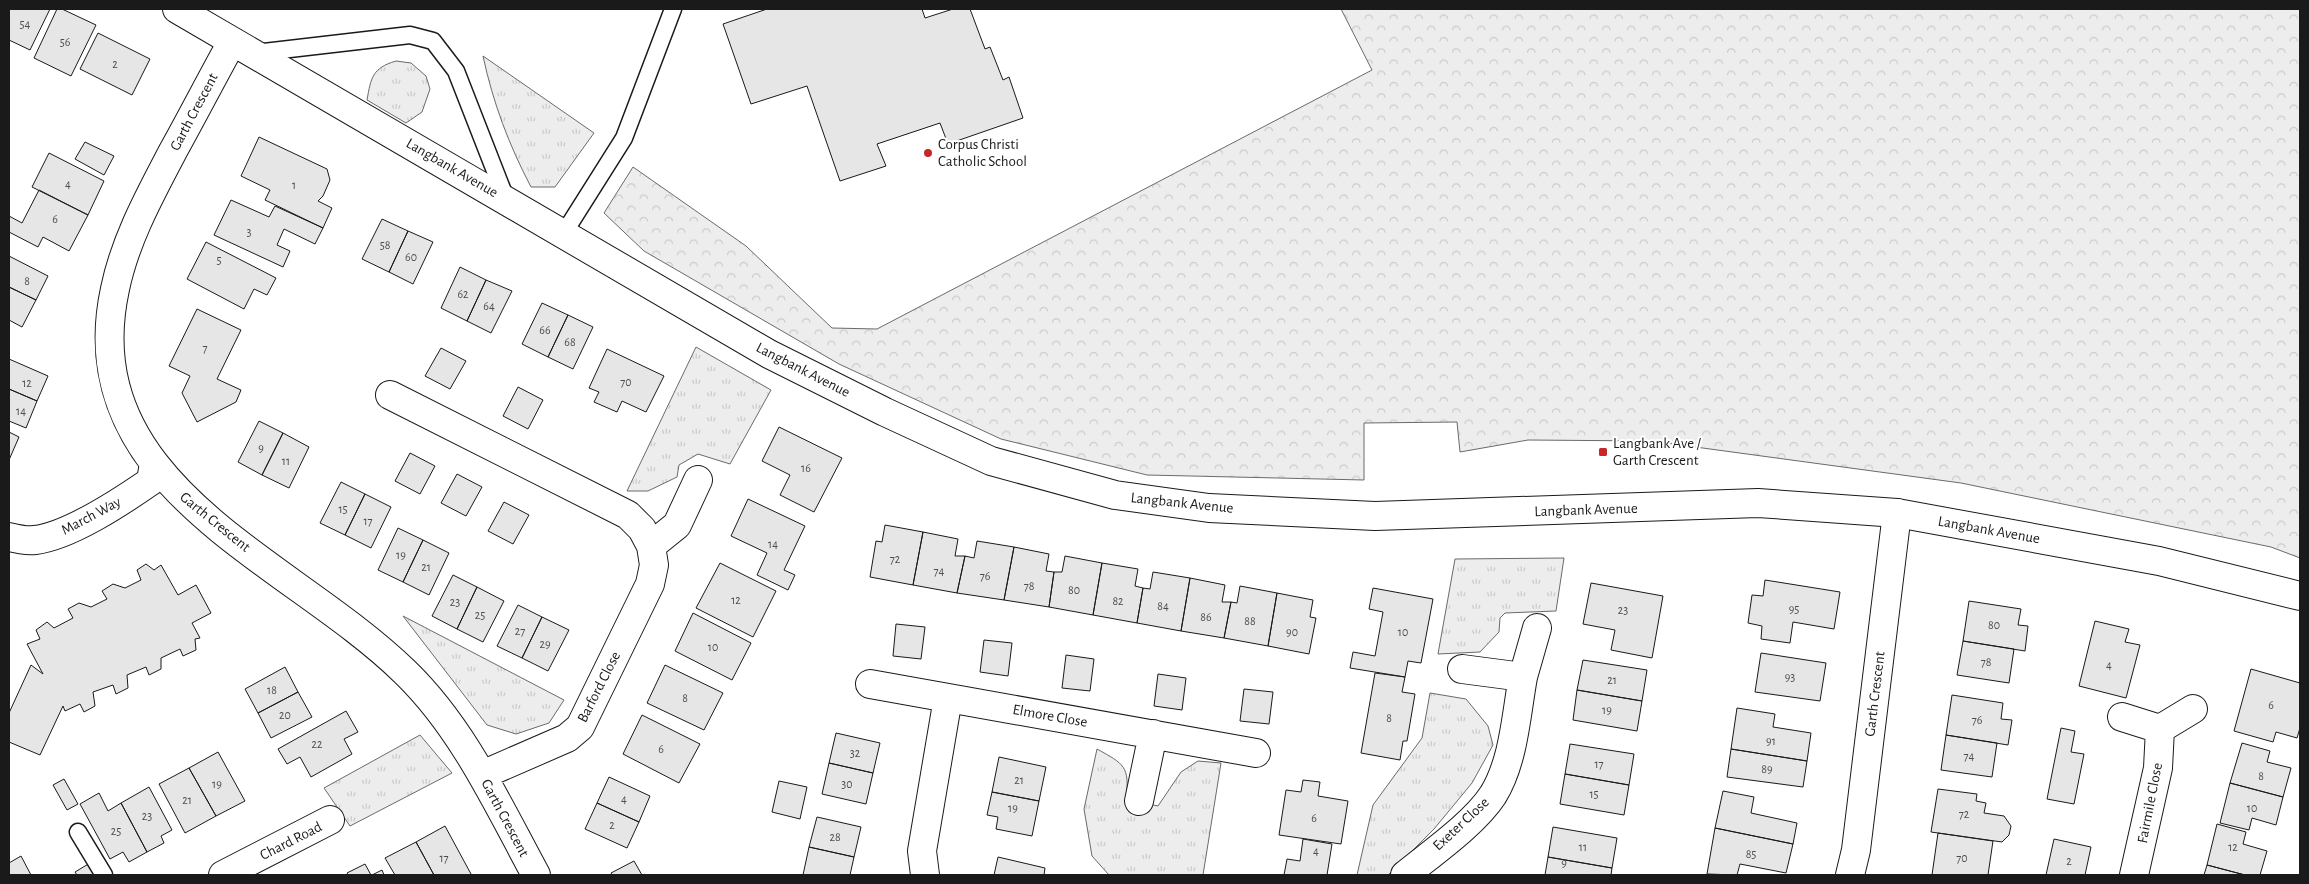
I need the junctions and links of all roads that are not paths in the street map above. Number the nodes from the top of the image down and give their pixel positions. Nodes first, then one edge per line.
1 (177, 9) edge
2 (673, 9) edge
3 (242, 48) junction
4 (506, 199) junction
5 (564, 234) junction
6 (390, 395) dead end
7 (154, 463) junction
8 (698, 480) dead end
9 (1897, 513) junction
10 (9, 537) edge
11 (651, 546) junction
12 (2300, 596) edge
13 (1537, 628) dead end
14 (1462, 669) dead end
15 (1523, 677) junction
16 (870, 684) dead end
17 (948, 698) junction
18 (2193, 710) dead end
19 (2122, 717) dead end
20 (2160, 729) junction
21 (1152, 734) junction
22 (1256, 753) dead end
23 (482, 775) junction
24 (1139, 801) dead end
25 (330, 820) dead end
26 (78, 832) dead end
27 (257, 868) edge
28 (104, 875) edge
29 (223, 875) edge
30 (536, 875) edge
31 (925, 875) edge
32 (1405, 875) edge
33 (1850, 875) edge
34 (2134, 875) edge

1 - 3 street, Langbank Avenue
2 - 5 lane
3 - 4 street, Langbank Avenue
3 - 4 lane
3 - 7 street, Garth Crescent
4 - 5 street, Langbank Avenue
5 - 9 street, Langbank Avenue
6 - 11 street, Barford Close
7 - 10 street, March Way
7 - 23 street, Garth Crescent
8 - 11 street
9 - 12 street, Langbank Avenue
9 - 33 street, Garth Crescent
11 - 23 street, Barford Close
13 - 15 street, Exeter Close
14 - 15 street
15 - 32 street, Exeter Close
16 - 17 street, Elmore Close
17 - 21 street, Elmore Close
17 - 31 street
18 - 20 street
19 - 20 street
20 - 34 street, Fairmile Close
21 - 22 street, Elmore Close
21 - 24 street
23 - 30 street, Garth Crescent
25 - 27 street, Chard Road
26 - 28 lane
27 - 29 street, Chard Road

